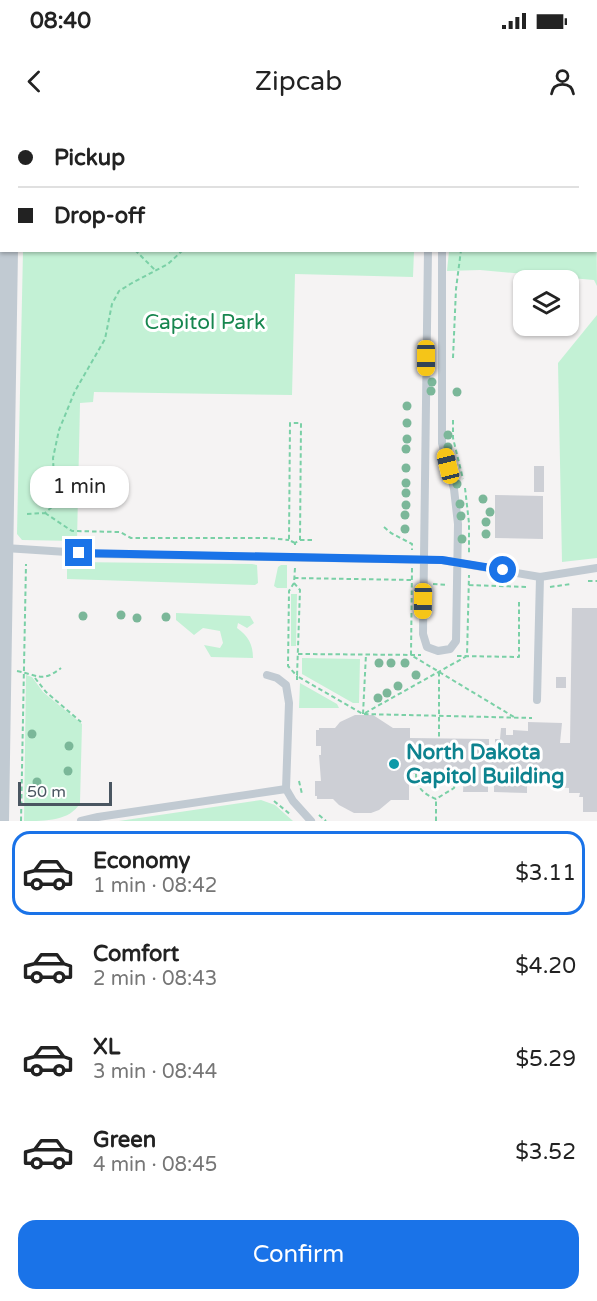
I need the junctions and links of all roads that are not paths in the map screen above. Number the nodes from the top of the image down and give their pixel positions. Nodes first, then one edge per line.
1 (9, 252) edge
2 (428, 252) edge
3 (442, 252) edge
4 (5, 548) junction
5 (424, 559) junction
6 (457, 562) junction
7 (597, 568) edge
8 (540, 577) junction
9 (2, 657) edge
10 (267, 675) dead end
11 (537, 700) dead end
12 (286, 789) junction
13 (82, 820) edge
14 (0, 821) edge
15 (311, 821) edge

1 - 4 street
2 - 5 lane
3 - 6 lane
4 - 5 lane
4 - 9 street
5 - 6 lane
5 - 6 lane
6 - 8 lane
7 - 8 lane
8 - 11 lane
9 - 14 street
10 - 12 lane
12 - 13 lane
12 - 15 lane

